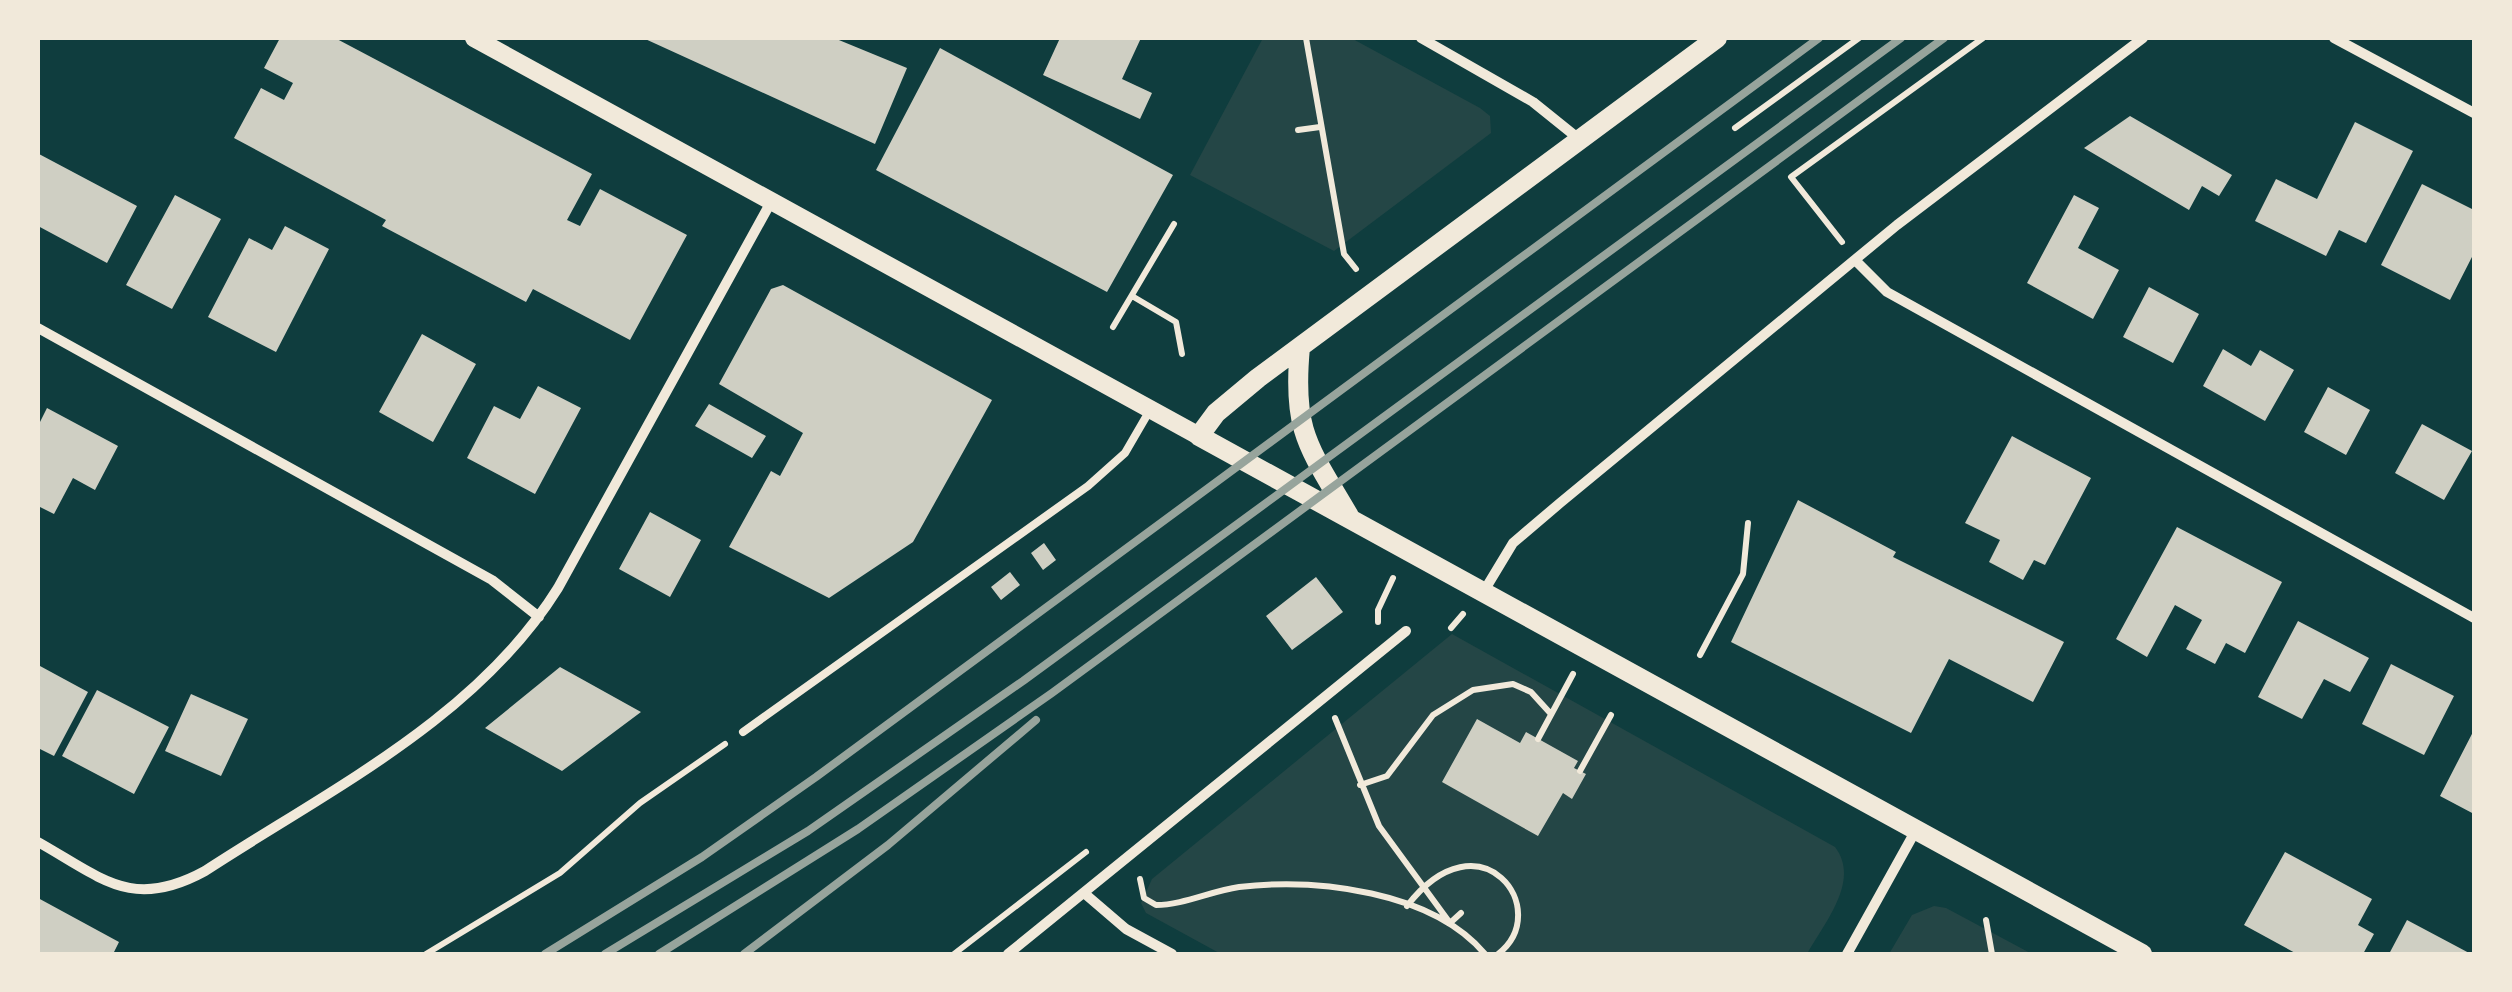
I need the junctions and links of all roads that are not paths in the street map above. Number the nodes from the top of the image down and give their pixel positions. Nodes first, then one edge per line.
1 (474, 38) edge
2 (1421, 38) edge
3 (1717, 38) edge
4 (2143, 38) edge
5 (2334, 38) edge
6 (2474, 114) edge
7 (1579, 139) junction
8 (771, 202) junction
9 (1855, 260) junction
10 (38, 328) edge
11 (1300, 346) junction
12 (1150, 410) junction
13 (1199, 436) junction
14 (1351, 519) junction
15 (1484, 591) junction
16 (539, 617) junction
17 (2474, 618) edge
18 (1406, 631) dead end
19 (743, 732) road end
20 (1916, 830) junction
21 (38, 842) edge
22 (1084, 893) junction
23 (1008, 954) edge
24 (1172, 954) edge
25 (1847, 954) edge
26 (2142, 954) edge

1 - 8 street
2 - 7 street
3 - 7 main road
4 - 9 street
5 - 6 street
7 - 11 main road
8 - 12 street
8 - 16 street
9 - 15 street
9 - 17 street
10 - 16 street
11 - 13 main road
11 - 14 main road
12 - 13 street
12 - 19 lane
13 - 14 main road
14 - 15 main road
15 - 20 main road
16 - 21 street
18 - 22 street
20 - 25 street
20 - 26 main road
22 - 23 street
22 - 24 street

